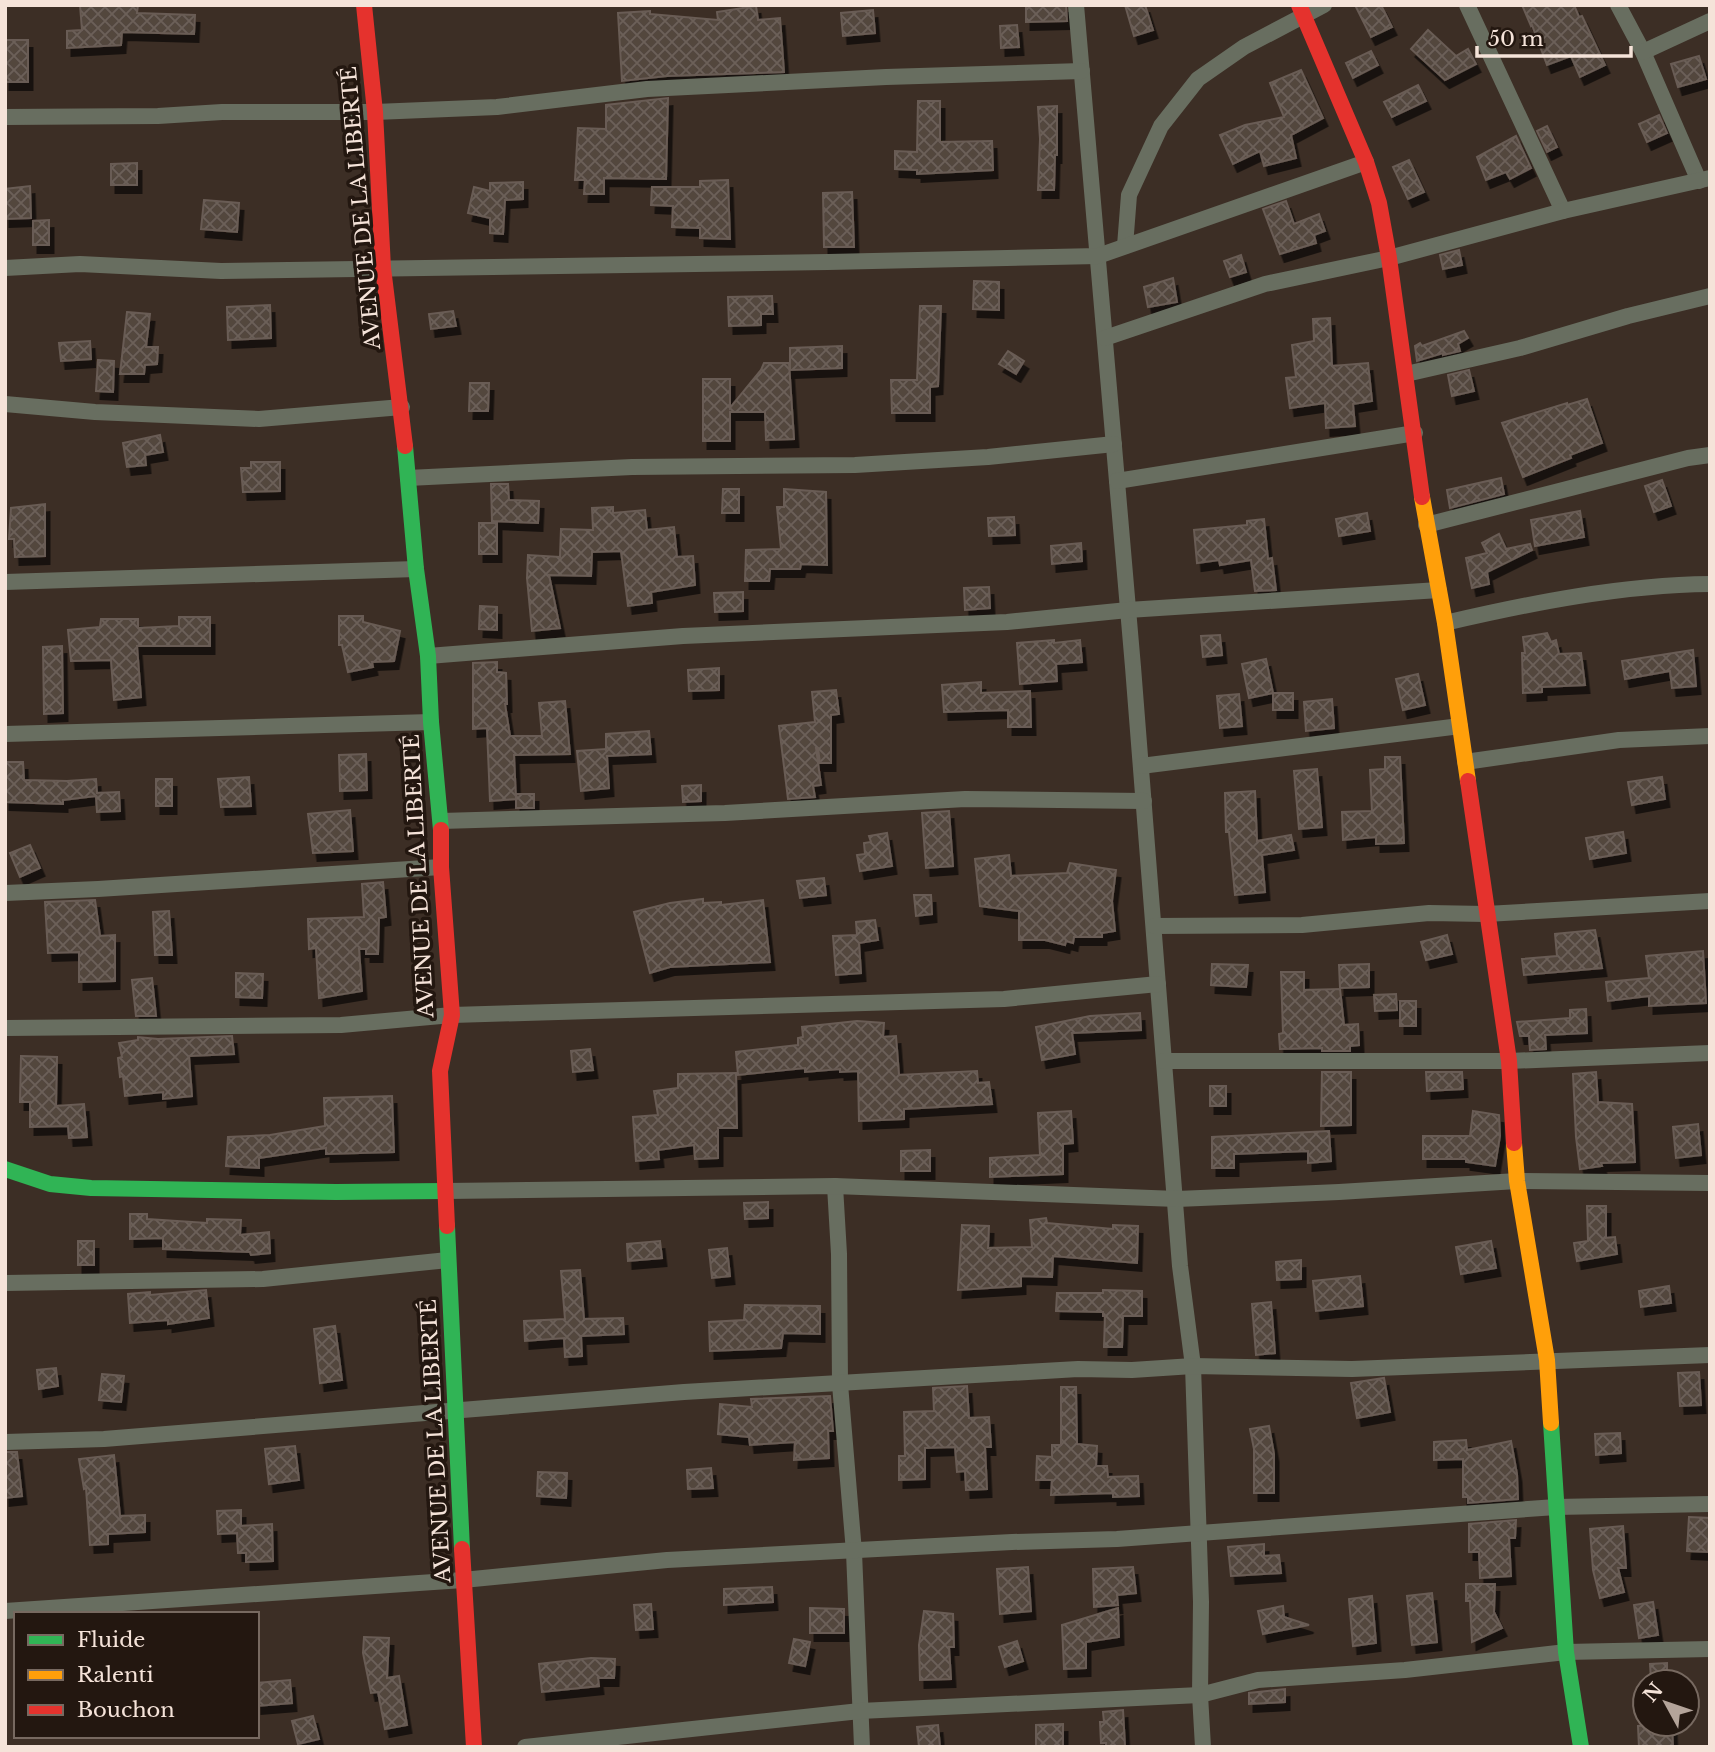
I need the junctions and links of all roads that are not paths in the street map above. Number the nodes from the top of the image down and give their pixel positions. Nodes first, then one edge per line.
1 (364, 5) edge
2 (1076, 5) edge
3 (1324, 5) edge
4 (1467, 5) edge
5 (1618, 5) edge
6 (1301, 10) edge
7 (1710, 21) edge
8 (1643, 52) junction
9 (1082, 71) junction
10 (375, 112) junction
11 (5, 117) edge
12 (1366, 162) junction
13 (1704, 180) edge
14 (1563, 211) junction
15 (1125, 246) junction
16 (1098, 256) junction
17 (1389, 258) junction
18 (5, 268) edge
19 (383, 268) junction
20 (1710, 296) edge
21 (1105, 338) junction
22 (1406, 374) junction
23 (5, 404) edge
24 (402, 407) junction
25 (1415, 433) junction
26 (1114, 444) junction
27 (1710, 455) edge
28 (408, 478) junction
29 (1117, 481) junction
30 (1426, 525) junction
31 (416, 569) junction
32 (5, 582) edge
33 (1710, 583) edge
34 (1439, 590) junction
35 (1128, 610) junction
36 (1445, 624) junction
37 (428, 656) junction
38 (431, 722) junction
39 (1460, 726) junction
40 (5, 734) edge
41 (1710, 736) edge
42 (1465, 762) junction
43 (1141, 766) junction
44 (1144, 801) junction
45 (441, 821) junction
46 (440, 867) junction
47 (5, 893) edge
48 (1710, 901) edge
49 (1486, 914) junction
50 (1154, 926) junction
51 (1158, 984) junction
52 (452, 1015) junction
53 (5, 1028) edge
54 (1710, 1053) edge
55 (1164, 1061) junction
56 (1508, 1061) junction
57 (5, 1169) edge
58 (1517, 1181) junction
59 (1710, 1183) edge
60 (835, 1186) junction
61 (445, 1191) junction
62 (1177, 1199) junction
63 (448, 1260) junction
64 (5, 1283) edge
65 (1710, 1355) edge
66 (1547, 1360) junction
67 (1193, 1366) junction
68 (840, 1384) junction
69 (455, 1410) junction
70 (5, 1441) edge
71 (1710, 1504) edge
72 (1556, 1507) junction
73 (1198, 1532) junction
74 (854, 1552) junction
75 (463, 1580) junction
76 (5, 1611) edge
77 (1710, 1649) edge
78 (1566, 1653) junction
79 (1200, 1695) junction
80 (860, 1712) junction
81 (474, 1747) edge
82 (525, 1747) edge
83 (862, 1747) edge
84 (1203, 1747) edge
85 (1581, 1747) edge

1 - 10 street, AVENUE DE LA LIBERTÉ
2 - 9 street
3 - 6 street
4 - 14 street
5 - 8 street
6 - 12 street
6 - 15 street
7 - 8 street
8 - 13 street
9 - 10 street
9 - 16 street
10 - 11 street
10 - 19 street, AVENUE DE LA LIBERTÉ
12 - 15 street
12 - 17 street
13 - 14 street
14 - 17 street
15 - 16 street
16 - 19 street
16 - 21 street
17 - 21 street
17 - 22 street
18 - 19 street
19 - 24 street, AVENUE DE LA LIBERTÉ
20 - 22 street
21 - 26 street
22 - 25 street
23 - 24 street
24 - 28 street, AVENUE DE LA LIBERTÉ
25 - 29 street
25 - 30 street
26 - 28 street
26 - 29 street
27 - 30 street
28 - 31 street, AVENUE DE LA LIBERTÉ
29 - 35 street
30 - 34 street
31 - 32 street
31 - 37 street, AVENUE DE LA LIBERTÉ
33 - 36 street
34 - 35 street
34 - 36 street
35 - 37 street
35 - 43 street
36 - 39 street
37 - 38 street, AVENUE DE LA LIBERTÉ
38 - 40 street
38 - 45 street, AVENUE DE LA LIBERTÉ
39 - 42 street
39 - 43 street
41 - 42 street
42 - 49 street
43 - 44 street
44 - 45 street
44 - 50 street
45 - 46 street, AVENUE DE LA LIBERTÉ
46 - 47 street
46 - 52 street, AVENUE DE LA LIBERTÉ
48 - 49 street
49 - 50 street
49 - 56 street
50 - 51 street
51 - 52 street
51 - 55 street
52 - 53 street
52 - 61 street, AVENUE DE LA LIBERTÉ
54 - 56 street
55 - 56 street
55 - 62 street
56 - 58 street
57 - 61 street
58 - 59 street
58 - 62 street
58 - 66 street
60 - 61 street
60 - 62 street
60 - 68 street
61 - 63 street, AVENUE DE LA LIBERTÉ
62 - 67 street
63 - 64 street
63 - 69 street, AVENUE DE LA LIBERTÉ
65 - 66 street
66 - 67 street
66 - 72 street
67 - 68 street
67 - 73 street
68 - 69 street
68 - 74 street
69 - 70 street
69 - 75 street, AVENUE DE LA LIBERTÉ
71 - 72 street
72 - 73 street
72 - 78 street
73 - 74 street
73 - 79 street
74 - 75 street
74 - 80 street
75 - 76 street
75 - 81 street, AVENUE DE LA LIBERTÉ
77 - 78 street
78 - 79 street
78 - 85 street
79 - 80 street
79 - 84 street
80 - 82 street
80 - 83 street

